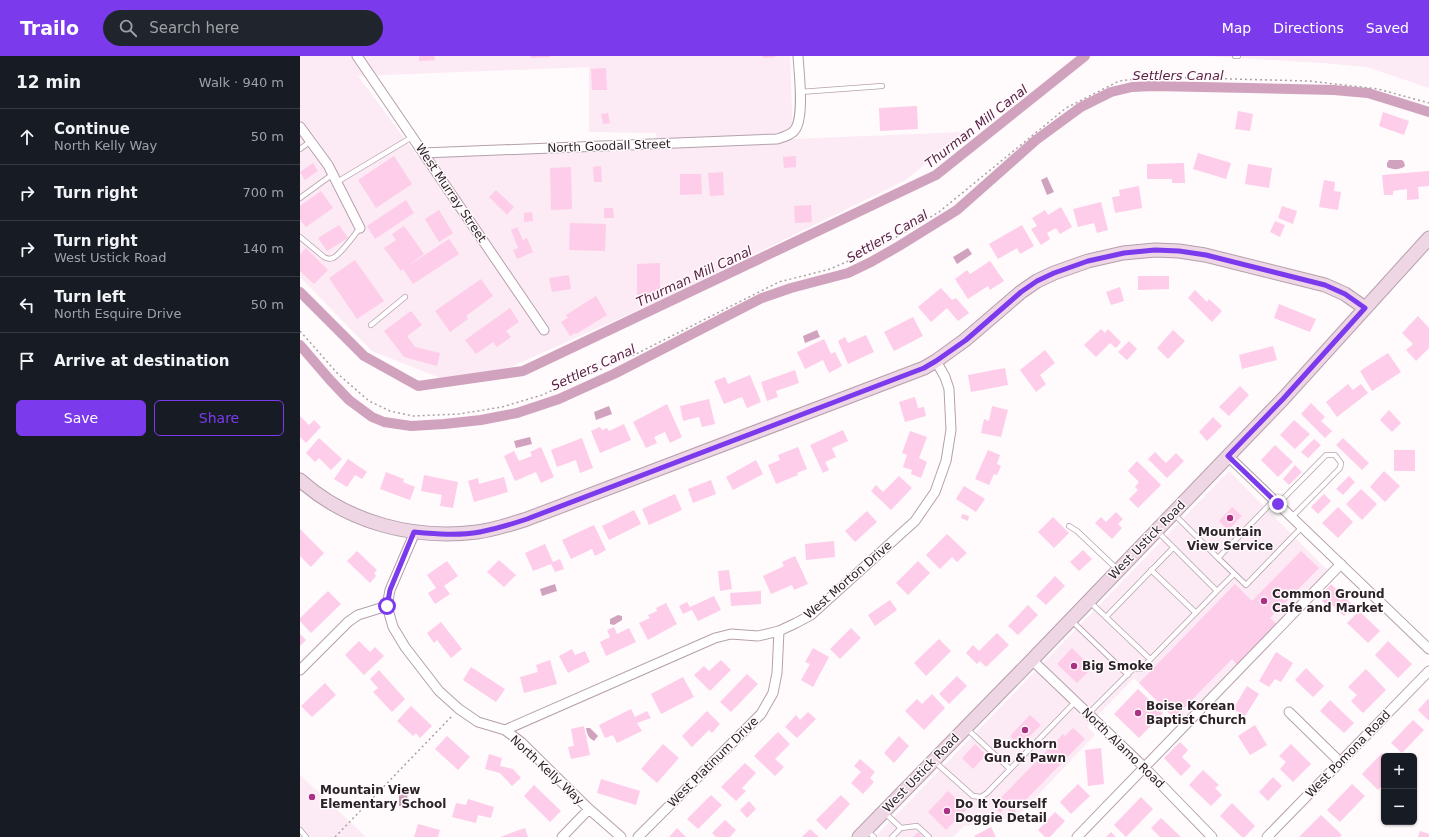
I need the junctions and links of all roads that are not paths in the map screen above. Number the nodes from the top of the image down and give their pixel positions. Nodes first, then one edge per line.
1 (357, 56) edge
2 (798, 56) edge
3 (1235, 56) edge
4 (1238, 56) edge
5 (882, 86) dead end
6 (800, 92) junction
7 (300, 127) edge
8 (412, 137) junction
9 (311, 142) junction
10 (300, 150) edge
11 (423, 153) junction
12 (335, 178) junction
13 (300, 198) edge
14 (360, 228) joint
15 (300, 237) edge
16 (1429, 238) edge
17 (405, 297) dead end
18 (1365, 308) junction
19 (371, 324) dead end
20 (544, 330) dead end
21 (936, 361) junction
22 (1228, 456) junction
23 (300, 480) edge
24 (1276, 502) junction
25 (1173, 513) junction
26 (1292, 518) junction
27 (1069, 526) dead end
28 (1302, 528) junction
29 (1156, 531) junction
30 (414, 532) junction
31 (1173, 548) junction
32 (1218, 558) junction
33 (1341, 564) junction
34 (1119, 570) junction
35 (1151, 570) junction
36 (1234, 574) junction
37 (1217, 591) junction
38 (1089, 601) junction
39 (387, 606) junction
40 (1196, 613) junction
41 (1106, 617) junction
42 (1071, 620) junction
43 (780, 631) junction
44 (1429, 649) edge
45 (1150, 659) junction
46 (1032, 660) junction
47 (300, 670) edge
48 (1429, 671) edge
49 (1128, 675) junction
50 (1075, 702) junction
51 (1289, 712) dead end
52 (1088, 714) junction
53 (966, 727) junction
54 (505, 730) junction
55 (934, 760) junction
56 (1340, 762) junction
57 (1145, 768) junction
58 (1010, 769) junction
59 (589, 809) junction
60 (884, 811) junction
61 (901, 828) junction
62 (300, 830) edge
63 (866, 834) edge
64 (306, 837) edge
65 (562, 837) edge
66 (621, 837) edge
67 (638, 837) edge
68 (892, 837) edge
69 (929, 837) edge
70 (1077, 837) edge
71 (1212, 837) edge
72 (1267, 837) edge

1 - 8 street, West Murray Street
2 - 6 street
3 - 4 lane
5 - 6 lane
6 - 11 street, North Goodall Street
7 - 9 street
8 - 11 street, West Murray Street
8 - 12 lane
9 - 10 lane
9 - 12 street
11 - 20 street, West Murray Street
12 - 13 lane
12 - 14 street
14 - 15 lane
16 - 18 street, West Ustick Road
17 - 19 lane
18 - 21 street
18 - 22 street, West Ustick Road
21 - 30 street
21 - 43 street, West Morton Drive
22 - 24 street
22 - 25 street, West Ustick Road
23 - 30 street
24 - 26 street
24 - 26 lane
24 - 32 lane
25 - 29 street, West Ustick Road
25 - 32 lane
26 - 28 street
27 - 34 lane
28 - 33 street
28 - 36 lane
29 - 31 lane
29 - 34 street, West Ustick Road
30 - 39 street
31 - 35 lane
31 - 37 lane
32 - 36 lane
33 - 44 street
33 - 57 street
34 - 38 street, West Ustick Road
35 - 40 lane
35 - 41 lane
36 - 37 lane
37 - 40 lane
38 - 41 lane
38 - 42 street, West Ustick Road
39 - 47 street
39 - 54 street, North Kelly Way
40 - 45 lane
41 - 45 lane
42 - 46 street, West Ustick Road
42 - 49 lane
43 - 54 street, West Morton Drive
43 - 67 street, West Platinum Drive
45 - 49 lane
46 - 50 street, North Alamo Road
46 - 53 street, West Ustick Road
48 - 56 street, West Pomona Road
49 - 52 lane
50 - 52 street, North Alamo Road
50 - 58 lane
51 - 56 street
52 - 57 street, North Alamo Road
53 - 55 street, West Ustick Road
53 - 58 lane
54 - 59 street, North Kelly Way
55 - 58 lane
55 - 60 street, West Ustick Road
56 - 72 street, West Pomona Road
57 - 70 street
57 - 71 street, North Alamo Road
59 - 65 street
59 - 66 street, North Kelly Way
60 - 61 lane
60 - 63 street, West Ustick Road
61 - 68 lane
61 - 69 lane
62 - 64 lane

